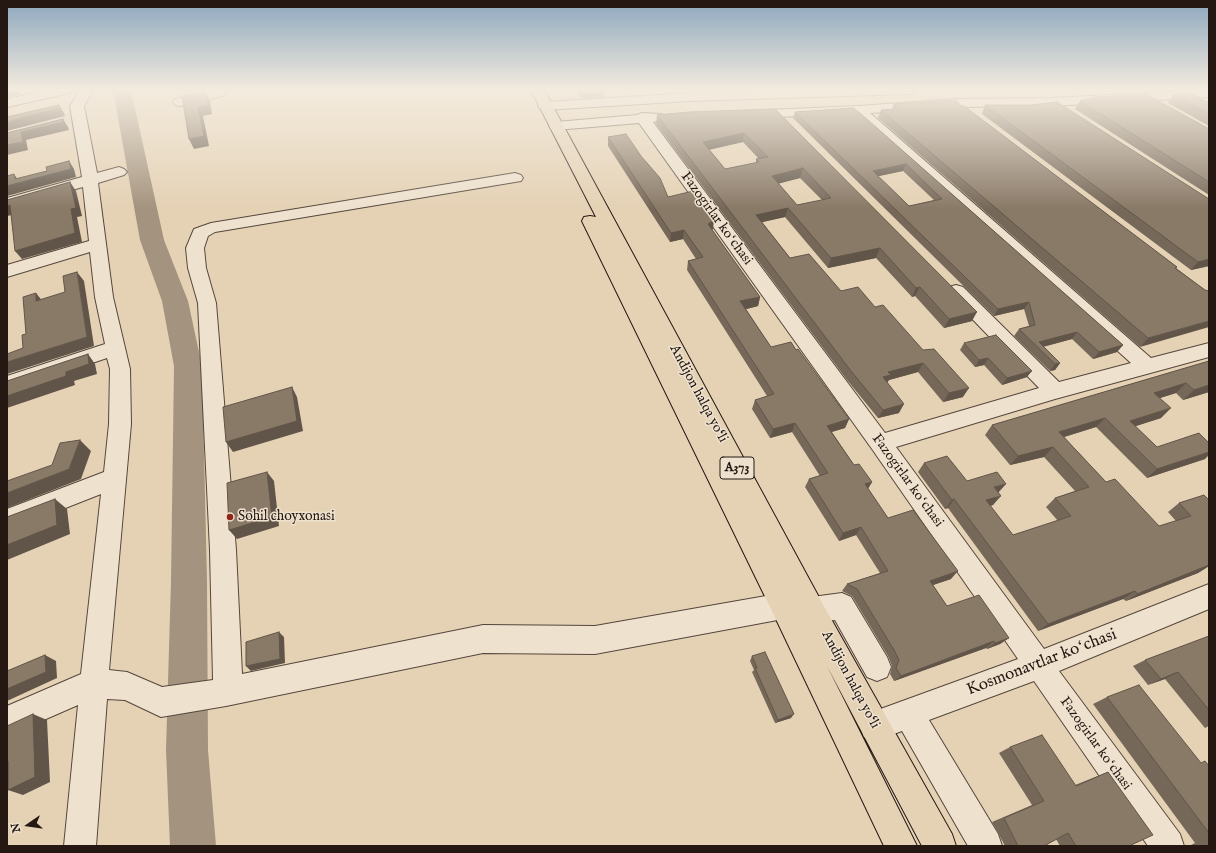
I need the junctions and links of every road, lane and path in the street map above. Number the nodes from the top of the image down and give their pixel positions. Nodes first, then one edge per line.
1 (75, 130) edge
2 (544, 130) edge
3 (558, 130) edge
4 (651, 130) edge
5 (880, 130) edge
6 (119, 172) dead end
7 (515, 178) dead end
8 (90, 180) junction
9 (7, 203) edge
10 (98, 244) junction
11 (7, 271) edge
12 (944, 280) edge
13 (116, 348) junction
14 (1209, 350) edge
15 (1148, 366) junction
16 (7, 384) edge
17 (1055, 391) junction
18 (880, 443) junction
19 (115, 478) junction
20 (7, 520) edge
21 (1209, 596) edge
22 (783, 606) junction
23 (812, 610) junction
24 (1038, 665) junction
25 (877, 667) dead end
26 (94, 683) junction
27 (227, 692) junction
28 (909, 714) junction
29 (7, 721) edge
30 (875, 726) junction
31 (80, 846) edge
32 (901, 846) edge
33 (940, 846) edge
34 (986, 846) edge
35 (1168, 846) edge

1 - 8 street
2 - 22 highway, Andijon halqa yo‘li / A373
3 - 23 highway, Andijon halqa yo‘li / A373
4 - 18 street, Fazogirlar koʻchasi
5 - 15 street
6 - 8 street
7 - 27 street
8 - 9 street
8 - 10 street
10 - 11 street
10 - 13 street
12 - 17 street
13 - 16 street
13 - 19 street
14 - 15 street
15 - 17 street
17 - 18 street
18 - 24 street, Fazogirlar koʻchasi
19 - 20 street
19 - 26 street
21 - 24 street, Kosmonavtlar koʻchasi
22 - 27 street
22 - 32 highway, Andijon halqa yo‘li / A373
23 - 25 street
23 - 30 highway, Andijon halqa yo‘li / A373
24 - 28 street, Kosmonavtlar koʻchasi
24 - 35 street, Fazogirlar koʻchasi
26 - 27 street
26 - 29 street
26 - 31 street
28 - 30 street, Kosmonavtlar koʻchasi
28 - 34 street
30 - 33 highway, Andijon halqa yo‘li / A373

